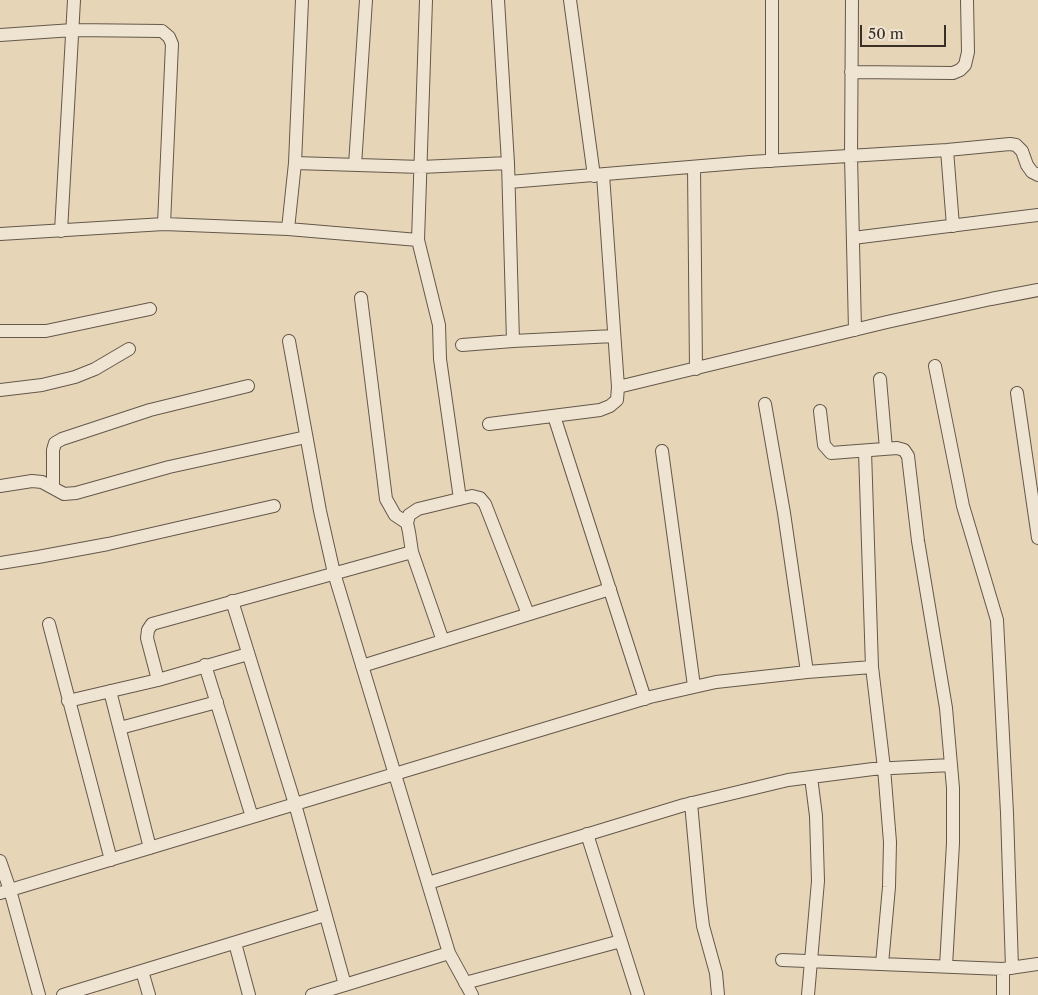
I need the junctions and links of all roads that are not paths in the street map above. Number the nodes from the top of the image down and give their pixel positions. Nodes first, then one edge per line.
1 (74, 0) edge
2 (302, 0) edge
3 (366, 0) edge
4 (426, 0) edge
5 (498, 0) edge
6 (570, 0) edge
7 (772, 0) edge
8 (852, 0) edge
9 (967, 0) edge
10 (73, 30) junction
11 (0, 35) edge
12 (851, 72) junction
13 (947, 150) junction
14 (851, 156) junction
15 (772, 161) junction
16 (508, 163) junction
17 (295, 164) junction
18 (356, 165) junction
19 (420, 167) junction
20 (694, 167) junction
21 (599, 175) junction
22 (1038, 175) edge
23 (509, 182) junction
24 (1038, 215) edge
25 (164, 224) junction
26 (953, 226) junction
27 (288, 229) junction
28 (61, 231) junction
29 (0, 234) edge
30 (853, 238) junction
31 (418, 240) junction
32 (1038, 290) edge
33 (360, 298) dead end
34 (150, 309) dead end
35 (0, 330) edge
36 (855, 330) junction
37 (614, 336) junction
38 (289, 340) dead end
39 (513, 341) junction
40 (462, 345) dead end
41 (130, 349) dead end
42 (935, 366) dead end
43 (696, 369) junction
44 (880, 379) dead end
45 (248, 386) dead end
46 (618, 387) junction
47 (0, 390) edge
48 (1017, 393) dead end
49 (765, 404) dead end
50 (820, 411) dead end
51 (554, 416) junction
52 (489, 424) dead end
53 (306, 437) junction
54 (886, 449) junction
55 (662, 451) dead end
56 (865, 451) junction
57 (0, 486) edge
58 (53, 488) junction
59 (460, 499) junction
60 (274, 506) dead end
61 (407, 522) junction
62 (1038, 538) edge
63 (412, 552) junction
64 (0, 563) edge
65 (334, 573) junction
66 (610, 588) junction
67 (232, 602) junction
68 (528, 614) junction
69 (49, 624) dead end
70 (443, 641) junction
71 (248, 654) junction
72 (205, 665) junction
73 (362, 666) junction
74 (872, 667) junction
75 (807, 672) junction
76 (158, 680) junction
77 (694, 686) junction
78 (110, 691) junction
79 (645, 699) junction
80 (68, 700) junction
81 (216, 702) junction
82 (120, 728) junction
83 (950, 765) junction
84 (884, 768) junction
85 (395, 774) junction
86 (811, 777) junction
87 (691, 803) junction
88 (295, 804) junction
89 (252, 817) junction
90 (588, 834) junction
91 (150, 848) junction
92 (0, 860) edge
93 (111, 860) junction
94 (428, 883) junction
95 (5, 891) edge
96 (325, 915) junction
97 (621, 941) junction
98 (235, 943) junction
99 (448, 953) junction
100 (782, 960) dead end
101 (810, 961) junction
102 (882, 964) junction
103 (1038, 964) edge
104 (946, 966) junction
105 (1007, 968) junction
106 (142, 971) junction
107 (465, 983) junction
108 (345, 985) junction
109 (91, 991) edge
110 (39, 995) edge
111 (63, 995) edge
112 (149, 995) edge
113 (249, 995) edge
114 (312, 995) edge
115 (472, 995) edge
116 (638, 995) edge
117 (718, 995) edge
118 (808, 995) edge
119 (1003, 995) edge

1 - 10 street
2 - 17 street
3 - 18 street
4 - 19 street
5 - 16 street
6 - 21 street
7 - 15 street
8 - 12 street
9 - 12 street
10 - 11 street
10 - 25 street
10 - 28 street
12 - 14 street
13 - 14 street
13 - 22 street
13 - 26 street
14 - 15 street
14 - 30 street
15 - 20 street
16 - 19 street
16 - 23 street
17 - 18 street
17 - 27 street
18 - 19 street
19 - 31 street
20 - 21 street
20 - 43 street
21 - 23 street
21 - 37 street
23 - 39 street
24 - 26 street
25 - 27 street
25 - 28 street
26 - 30 street
27 - 31 street
28 - 29 street
30 - 36 street
31 - 59 street
32 - 36 street
33 - 61 street
34 - 35 street
36 - 43 street
37 - 39 street
37 - 46 street
38 - 53 street
39 - 40 street
41 - 47 street
42 - 105 street
43 - 46 street
44 - 54 street
45 - 58 street
46 - 51 street
48 - 62 street
49 - 75 street
50 - 56 street
51 - 52 street
51 - 66 street
53 - 58 street
53 - 65 street
54 - 56 street
54 - 83 street
55 - 77 street
56 - 74 street
57 - 58 street
59 - 61 street
59 - 68 street
60 - 64 street
61 - 63 street
63 - 65 street
63 - 70 street
65 - 67 street
65 - 73 street
66 - 68 street
66 - 79 street
67 - 71 street
67 - 76 street
68 - 70 street
69 - 80 street
70 - 73 street
71 - 72 street
71 - 88 street
72 - 76 street
72 - 81 street
73 - 85 street
74 - 75 street
74 - 84 street
75 - 77 street
76 - 78 street
77 - 79 street
78 - 80 street
78 - 82 street
79 - 85 street
80 - 93 street
81 - 82 street
81 - 89 street
82 - 91 street
83 - 84 street
83 - 104 street
84 - 86 street
84 - 102 street
85 - 88 street
85 - 94 street
86 - 87 street
86 - 101 street
87 - 90 street
87 - 117 street
88 - 89 street
88 - 96 street
89 - 91 street
90 - 94 street
90 - 97 street
91 - 93 street
92 - 95 street
93 - 95 street
94 - 99 street
95 - 110 street
96 - 98 street
96 - 108 street
97 - 107 street
97 - 116 street
98 - 106 street
98 - 113 street
99 - 107 street
99 - 108 street
100 - 101 street
101 - 102 street
101 - 118 street
102 - 104 street
103 - 105 street
104 - 105 street
105 - 119 street
106 - 109 street
106 - 112 street
107 - 115 street
108 - 114 street
109 - 111 street

